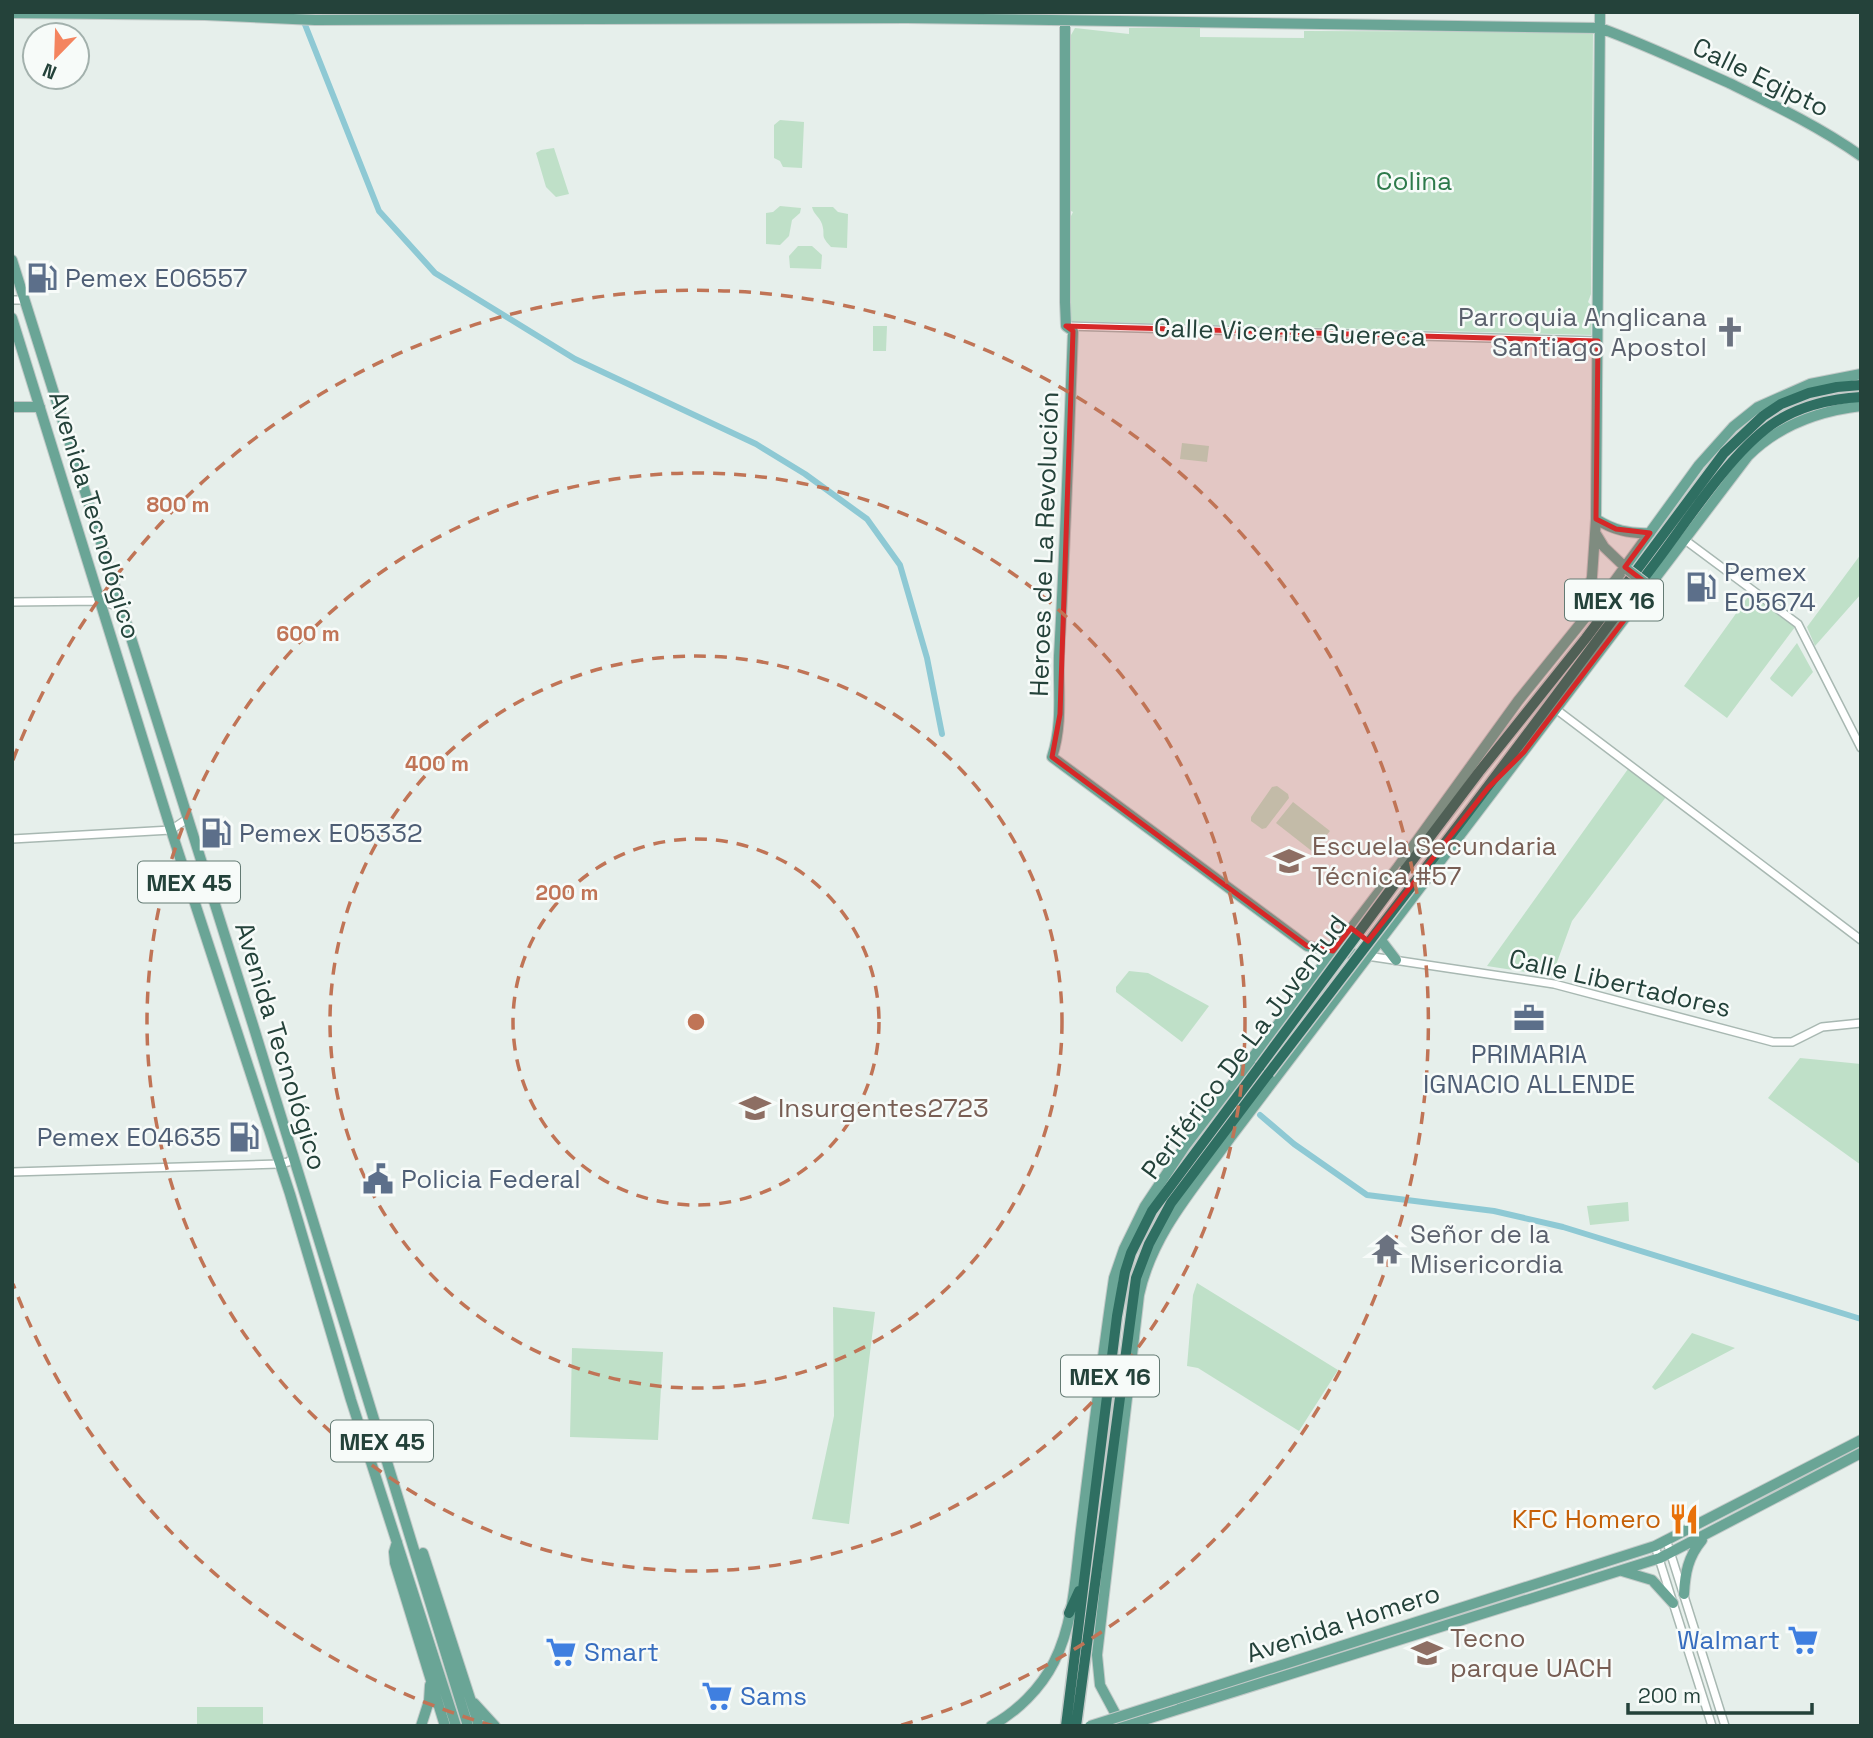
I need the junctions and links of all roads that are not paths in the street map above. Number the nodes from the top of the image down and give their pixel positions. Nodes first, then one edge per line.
1 (1601, 12) edge
2 (12, 13) edge
3 (554, 15) edge
4 (907, 15) edge
5 (443, 16) edge
6 (1066, 17) edge
7 (1250, 18) edge
8 (1600, 27) junction
9 (1861, 156) edge
10 (12, 260) edge
11 (12, 300) edge
12 (25, 300) junction
13 (12, 318) edge
14 (1066, 326) junction
15 (1598, 341) junction
16 (1861, 374) edge
17 (1861, 385) edge
18 (1861, 397) edge
19 (1861, 406) edge
20 (12, 407) edge
21 (40, 407) junction
22 (1596, 519) junction
23 (1595, 533) junction
24 (1650, 533) junction
25 (1685, 540) junction
26 (1626, 569) junction
27 (1648, 584) junction
28 (99, 601) junction
29 (12, 602) edge
30 (121, 607) junction
31 (1579, 625) junction
32 (1557, 710) junction
33 (1861, 748) edge
34 (1519, 758) junction
35 (1479, 772) junction
36 (1488, 788) junction
37 (1450, 797) junction
38 (187, 819) junction
39 (171, 830) junction
40 (12, 839) edge
41 (1354, 925) junction
42 (1861, 940) edge
43 (1379, 941) junction
44 (1311, 948) junction
45 (1333, 951) junction
46 (1367, 956) junction
47 (1395, 960) junction
48 (1321, 967) junction
49 (1348, 981) junction
50 (1861, 1023) edge
51 (1264, 1069) junction
52 (293, 1158) junction
53 (279, 1164) junction
54 (12, 1172) edge
55 (1202, 1176) junction
56 (1176, 1196) junction
57 (1107, 1325) junction
58 (1112, 1358) junction
59 (1861, 1440) edge
60 (1861, 1453) edge
61 (1108, 1496) junction
62 (1114, 1510) junction
63 (1705, 1535) junction
64 (411, 1536) junction
65 (397, 1542) junction
66 (1667, 1542) junction
67 (1655, 1546) junction
68 (1671, 1553) junction
69 (1660, 1558) junction
70 (1614, 1571) junction
71 (1083, 1583) junction
72 (1684, 1594) junction
73 (1674, 1603) junction
74 (1069, 1614) junction
75 (430, 1674) junction
76 (470, 1699) junction
77 (421, 1726) edge
78 (446, 1726) edge
79 (456, 1726) edge
80 (468, 1726) edge
81 (479, 1726) edge
82 (495, 1726) edge
83 (991, 1726) edge
84 (1065, 1726) edge
85 (1078, 1726) edge
86 (1090, 1726) edge
87 (1124, 1726) edge
88 (1712, 1726) edge
89 (1725, 1726) edge

1 - 8 main road
2 - 5 main road
3 - 4 main road
3 - 5 main road
4 - 6 main road
6 - 7 main road
6 - 14 main road
7 - 8 main road
8 - 9 main road, Calle Egipto
8 - 15 main road
10 - 12 main road, Avenida Tecnológico / MEX 45
11 - 12 street
12 - 30 main road, Avenida Tecnológico / MEX 45
13 - 21 main road, Avenida Tecnológico / MEX 45
14 - 15 street, Calle Vicente Guereca
14 - 44 main road, Heroes de La Revolución
15 - 22 main road
16 - 24 main road
17 - 35 highway, Periférico De La Juventud / MEX 16
18 - 36 highway, Periférico De La Juventud / MEX 16
19 - 25 main road
20 - 21 main road
21 - 28 main road, Avenida Tecnológico / MEX 45
22 - 23 main road
22 - 24 main road
23 - 26 main road
23 - 31 main road
24 - 26 main road
25 - 27 main road
25 - 33 street
26 - 27 main road, bridge
26 - 31 main road
27 - 32 main road
28 - 29 street
28 - 30 street
28 - 39 main road, Avenida Tecnológico / MEX 45
30 - 38 main road, Avenida Tecnológico / MEX 45
31 - 37 main road
32 - 34 main road
32 - 42 street
34 - 36 highway
34 - 43 main road
35 - 37 highway
35 - 51 highway, Periférico De La Juventud / MEX 16, bridge
36 - 51 highway, Periférico De La Juventud / MEX 16, bridge
37 - 41 main road
38 - 39 street
38 - 52 main road, Avenida Tecnológico / MEX 45
39 - 40 street
39 - 53 main road, Avenida Tecnológico / MEX 45
41 - 43 main road
41 - 45 main road
43 - 46 main road
43 - 47 main road
44 - 45 main road, Calle Libertadores
44 - 48 main road
45 - 46 main road, Calle Libertadores
45 - 48 main road
46 - 47 street, Calle Libertadores
46 - 49 main road
47 - 50 street, Calle Libertadores
48 - 49 main road
48 - 57 main road
49 - 55 main road
51 - 56 highway, Periférico De La Juventud / MEX 16
51 - 58 highway, Periférico De La Juventud / MEX 16
52 - 53 street
52 - 64 main road, Avenida Tecnológico / MEX 45
53 - 54 street
53 - 65 main road, Avenida Tecnológico / MEX 45
55 - 56 highway
55 - 62 main road
56 - 61 highway, Periférico De La Juventud / MEX 16
57 - 58 highway
57 - 74 main road
58 - 71 highway, Periférico De La Juventud / MEX 16
59 - 66 main road
60 - 63 main road
61 - 62 highway
61 - 85 highway, Periférico De La Juventud / MEX 16
62 - 87 main road
63 - 68 main road
63 - 72 main road
64 - 76 main road
64 - 80 main road, Avenida Tecnológico / MEX 45
65 - 75 main road
65 - 79 main road, Avenida Tecnológico / MEX 45
66 - 67 main road, Avenida Homero
66 - 68 street
67 - 69 street
67 - 86 main road, Avenida Homero, bridge
68 - 69 main road, Avenida Homero
68 - 72 street
69 - 70 main road, Avenida Homero
69 - 73 street
70 - 73 main road
70 - 87 main road, Avenida Homero
71 - 74 highway
71 - 84 highway, Periférico De La Juventud / MEX 16
72 - 89 street
73 - 88 street
74 - 83 main road
75 - 77 main road
75 - 78 main road
76 - 81 main road
76 - 82 main road

